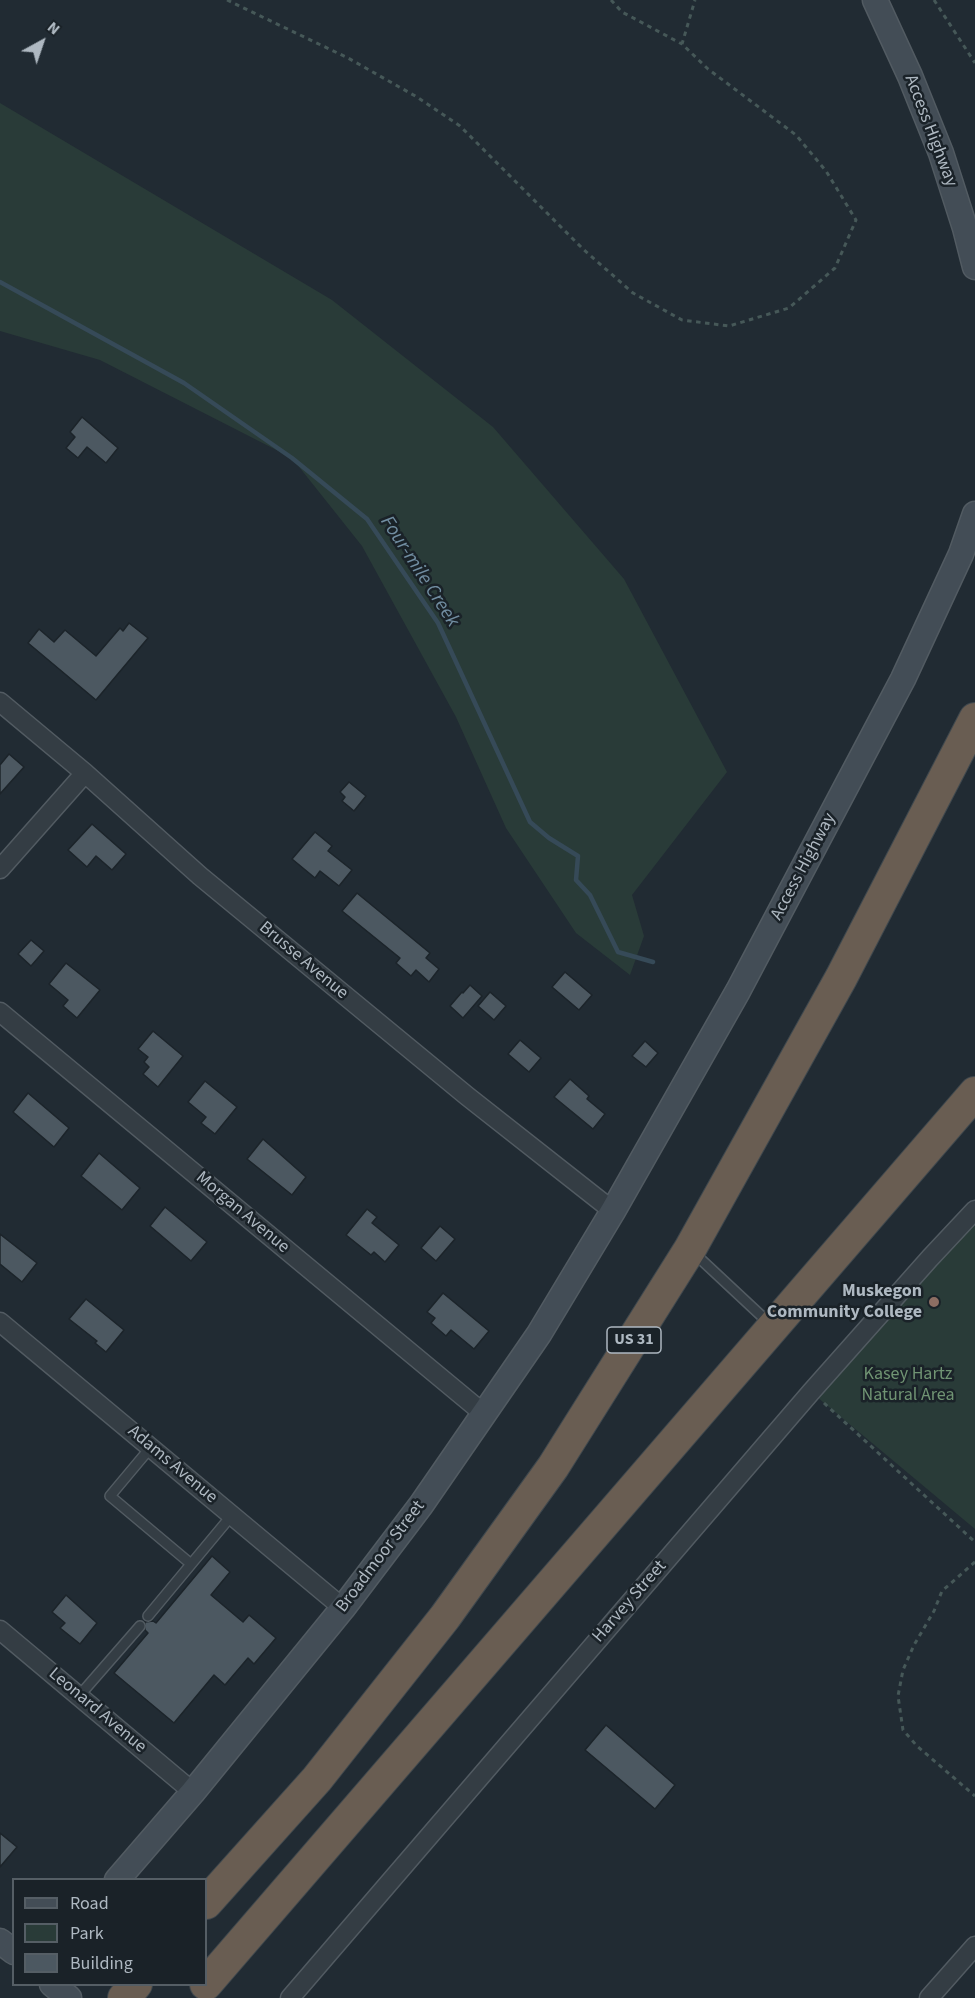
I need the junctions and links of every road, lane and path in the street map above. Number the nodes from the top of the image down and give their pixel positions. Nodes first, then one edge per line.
1 (227, 0) edge
2 (611, 0) edge
3 (695, 0) edge
4 (875, 0) edge
5 (933, 0) edge
6 (682, 44) junction
7 (975, 63) edge
8 (975, 267) edge
9 (975, 514) edge
10 (0, 702) edge
11 (975, 719) edge
12 (85, 773) junction
13 (0, 869) edge
14 (0, 1012) edge
15 (975, 1093) edge
16 (975, 1210) edge
17 (613, 1211) junction
18 (690, 1249) junction
19 (0, 1322) edge
20 (773, 1327) junction
21 (811, 1392) junction
22 (483, 1413) junction
23 (151, 1447) junction
24 (232, 1515) junction
25 (975, 1542) edge
26 (975, 1562) edge
27 (191, 1564) junction
28 (344, 1608) junction
29 (148, 1616) dead end
30 (140, 1626) dead end
31 (0, 1630) edge
32 (79, 1696) junction
33 (193, 1792) junction
34 (975, 1796) edge
35 (119, 1878) edge
36 (207, 1903) edge
37 (0, 1941) edge
38 (975, 1946) edge
39 (12, 1950) edge
40 (207, 1982) edge
41 (54, 1986) edge
42 (134, 1986) edge
43 (203, 1986) edge
44 (69, 1998) edge
45 (124, 1998) edge
46 (193, 1998) edge
47 (290, 1998) edge
48 (929, 1998) edge

1 - 6 path
2 - 6 path
3 - 6 path
4 - 8 street, Access Highway
5 - 7 path
9 - 17 street, Access Highway
10 - 12 street, Brusse Avenue
11 - 18 highway, US 31
12 - 13 street
12 - 17 street, Brusse Avenue
14 - 22 street, Morgan Avenue
15 - 20 highway
16 - 21 street, Harvey Street
17 - 22 street, Broadmoor Street
18 - 20 lane
18 - 36 highway, US 31
19 - 23 street, Adams Avenue
20 - 40 highway
21 - 25 path
21 - 47 street, Harvey Street
22 - 28 street, Broadmoor Street
23 - 24 street, Adams Avenue
23 - 27 lane
24 - 27 lane
24 - 28 street, Adams Avenue
26 - 34 path
27 - 29 lane
28 - 33 street, Broadmoor Street
30 - 32 lane
31 - 32 street, Leonard Avenue
32 - 33 street, Leonard Avenue
33 - 35 street, Broadmoor Street
37 - 39 street
38 - 48 street
41 - 44 street
42 - 45 highway
43 - 46 highway

